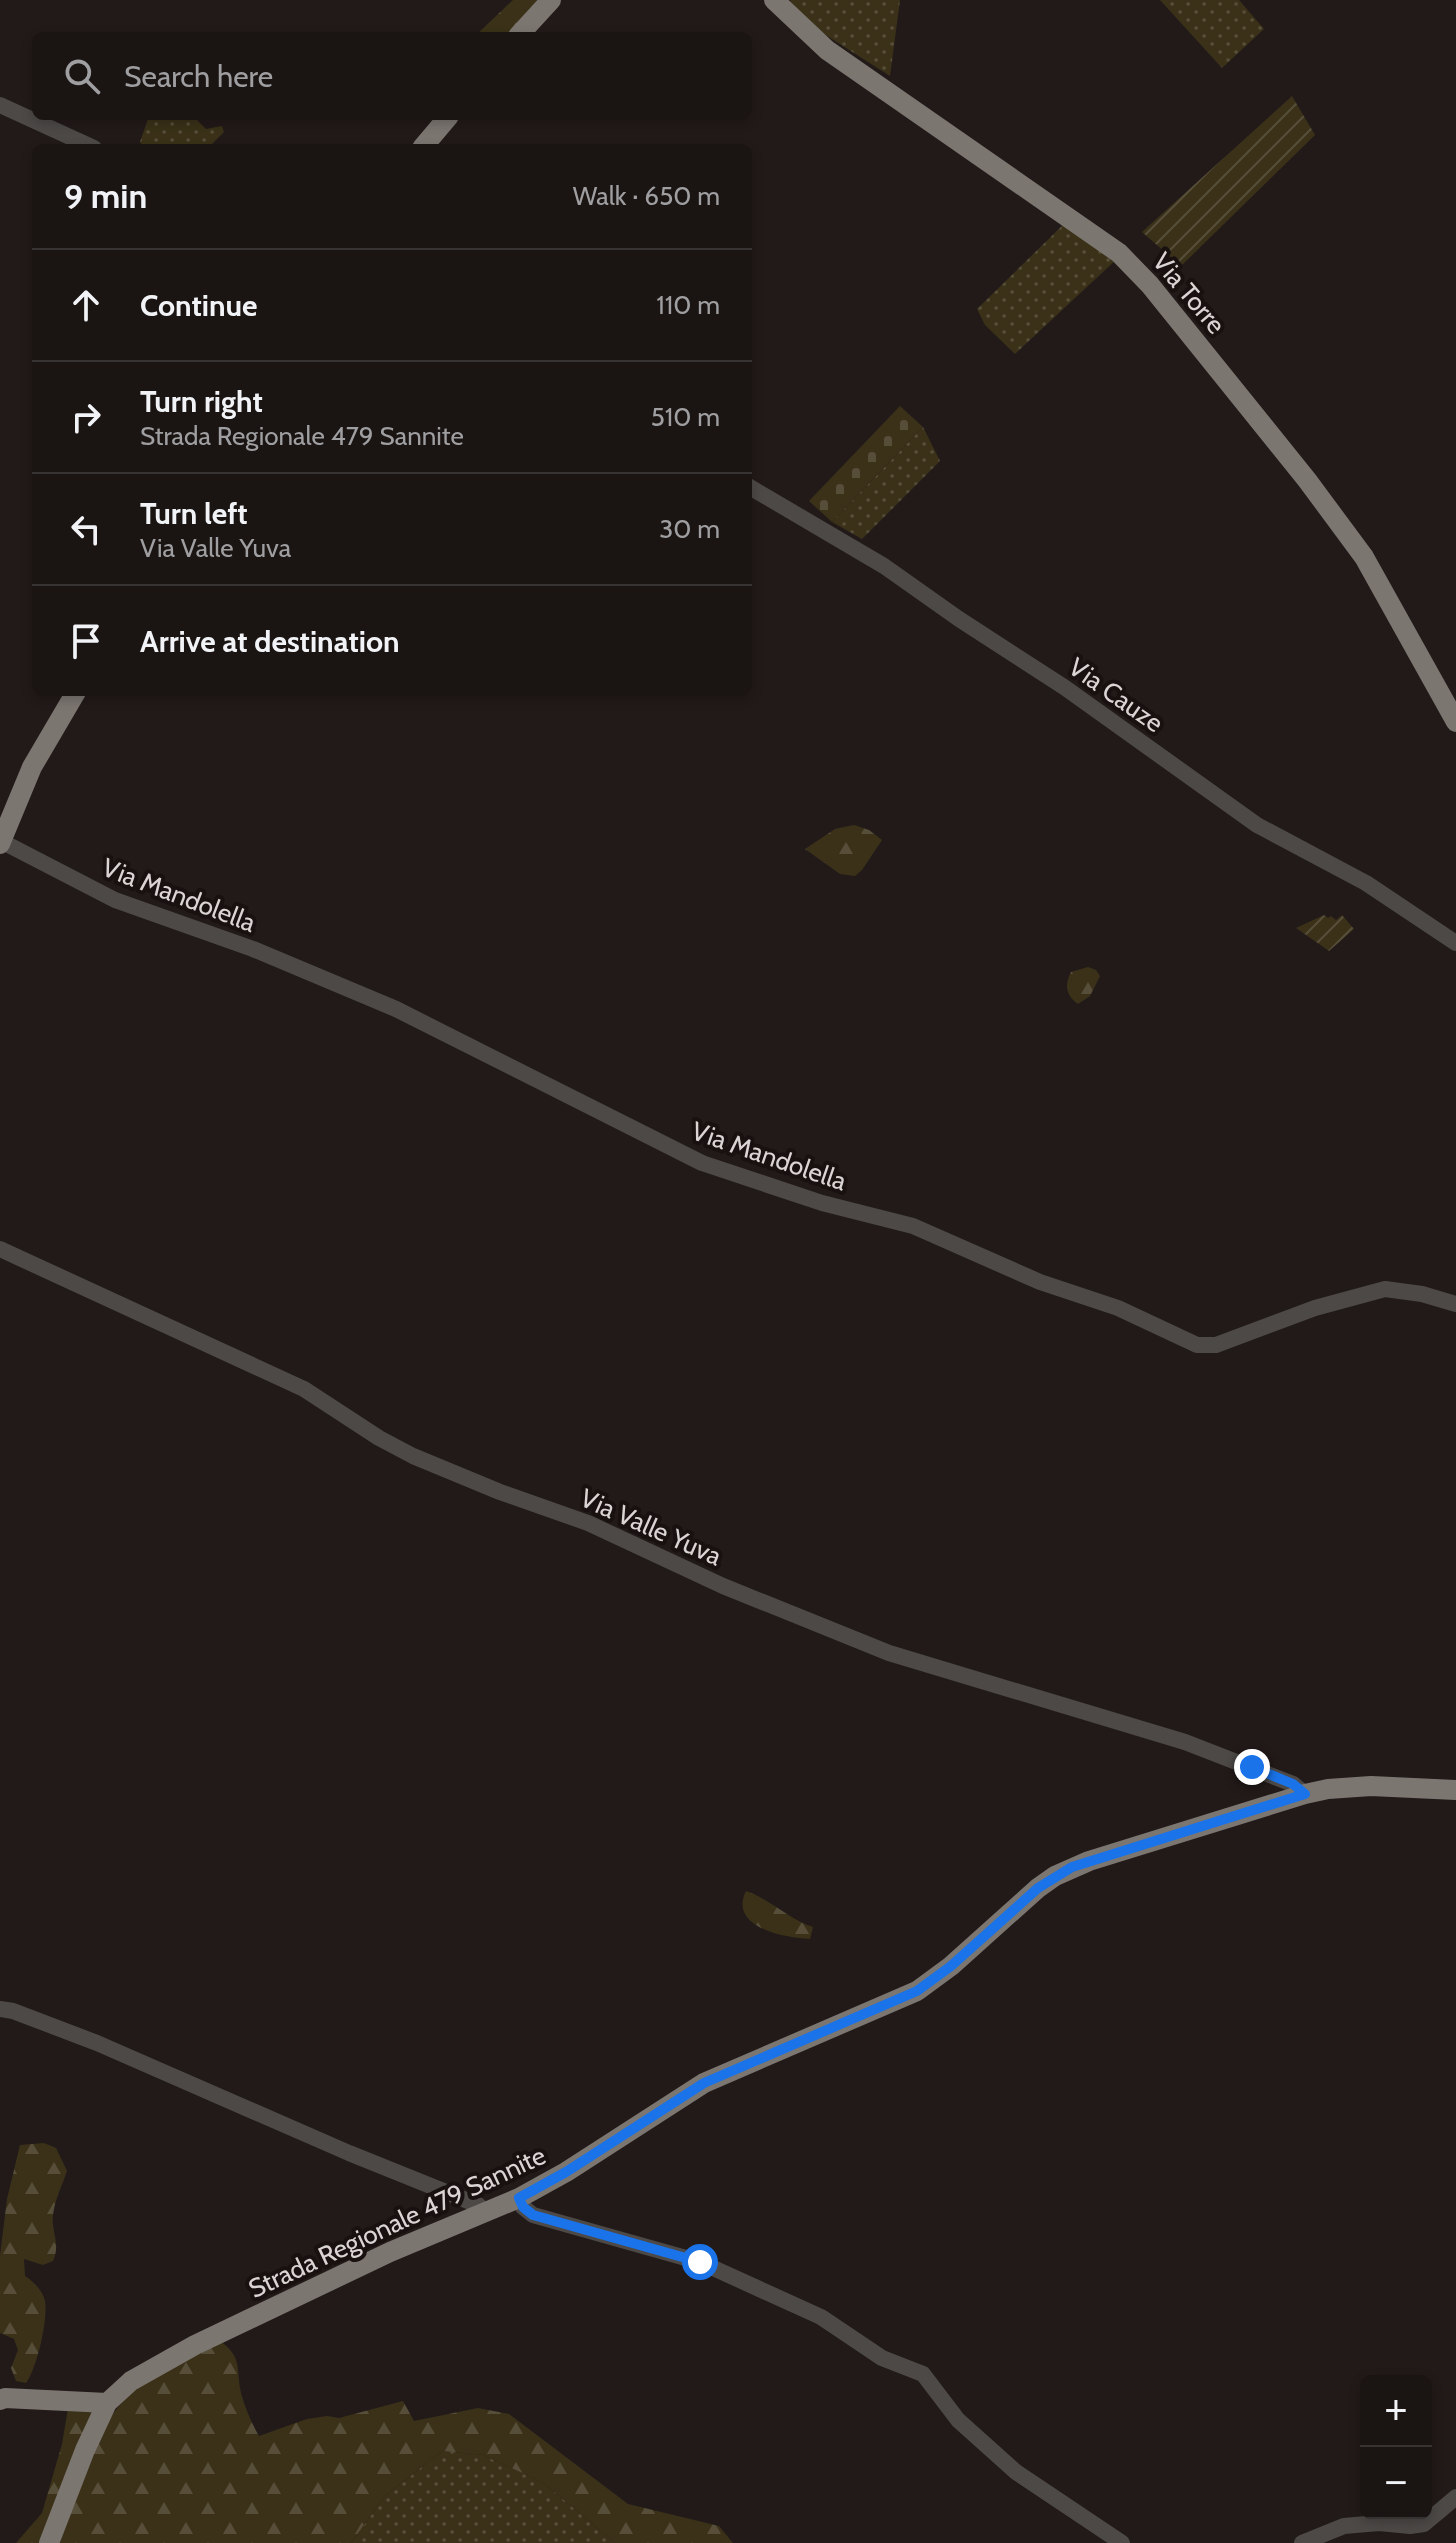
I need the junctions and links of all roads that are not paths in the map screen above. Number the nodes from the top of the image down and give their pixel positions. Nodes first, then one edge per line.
1 (551, 0) edge
2 (774, 0) edge
3 (522, 32) edge
4 (0, 105) edge
5 (32, 120) edge
6 (33, 120) edge
7 (446, 120) edge
8 (85, 144) edge
9 (425, 144) edge
10 (752, 488) edge
11 (74, 696) edge
12 (1456, 722) edge
13 (1, 843) edge
14 (1456, 943) edge
15 (0, 1249) edge
16 (1456, 1304) edge
17 (1456, 1790) edge
18 (1305, 1794) junction
19 (0, 2009) edge
20 (519, 2198) junction
21 (486, 2212) junction
22 (0, 2400) edge
23 (107, 2403) junction
24 (1456, 2497) edge
25 (49, 2543) edge
26 (1122, 2543) edge
27 (1302, 2543) edge

1 - 3 main road
2 - 12 main road, Via Torre
4 - 5 street
6 - 8 street
7 - 9 main road
10 - 14 street, Via Cauze
11 - 13 main road
13 - 16 street, Via Mandolella
15 - 18 street, Via Valle Yuva
17 - 18 main road, Strada Regionale 479 Sannite
18 - 20 main road, Strada Regionale 479 Sannite
19 - 21 street
20 - 21 main road, Strada Regionale 479 Sannite
20 - 26 street
21 - 23 main road, Strada Regionale 479 Sannite
22 - 23 main road
23 - 25 main road, Strada Regionale 479 Sannite
24 - 27 street

